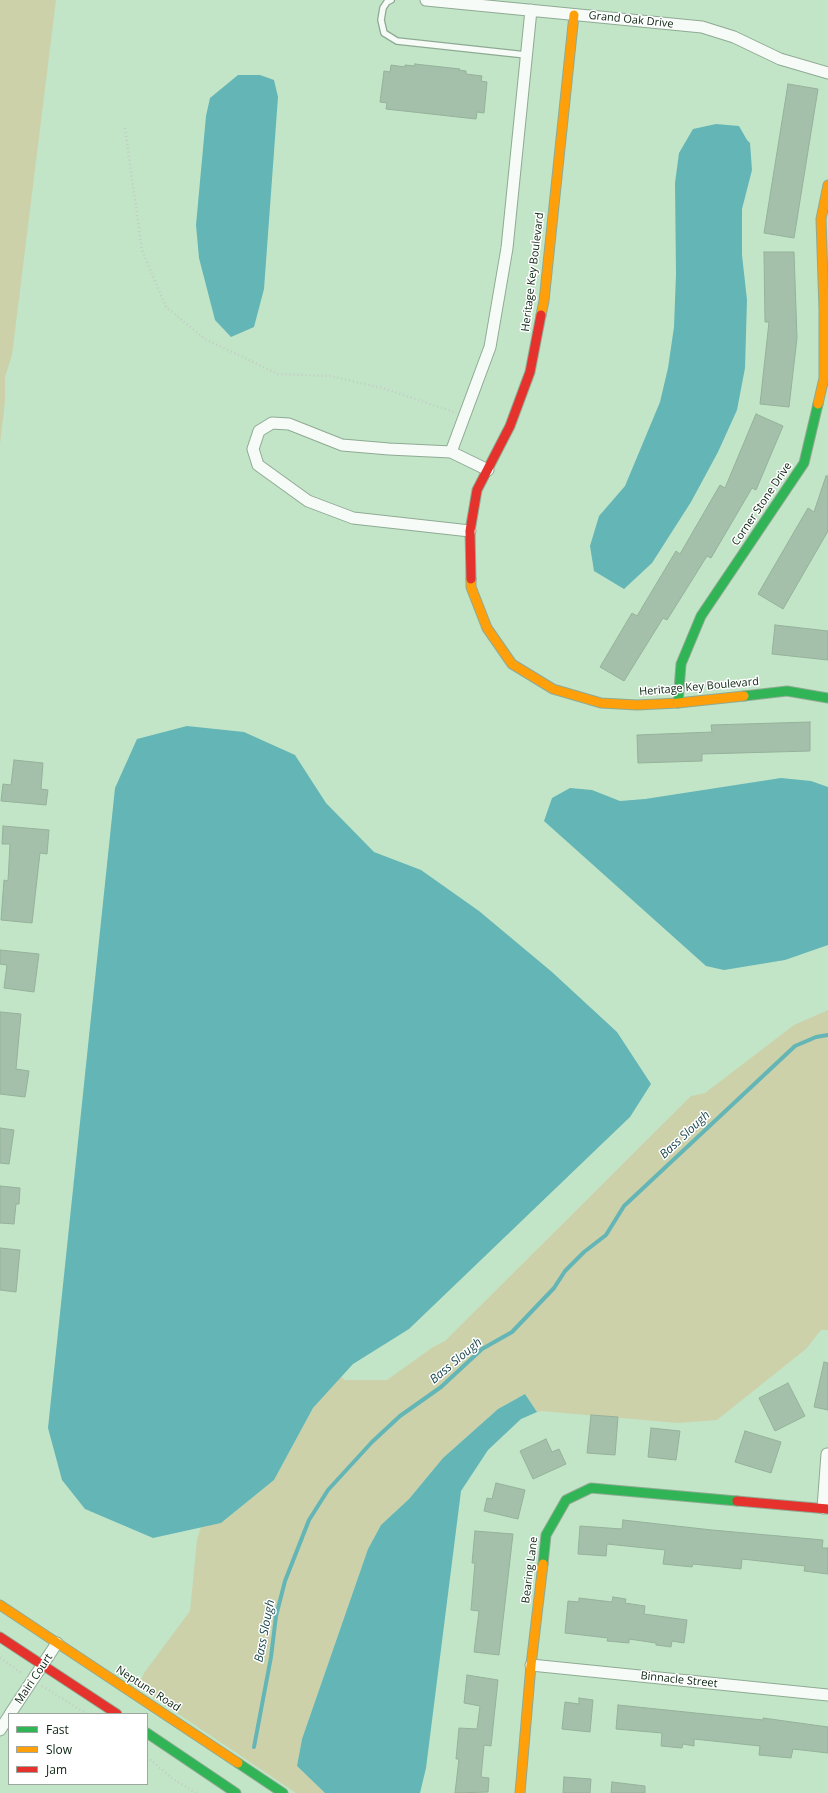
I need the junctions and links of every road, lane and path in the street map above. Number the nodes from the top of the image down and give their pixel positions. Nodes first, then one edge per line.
1 (391, 0) edge
2 (426, 0) edge
3 (531, 10) junction
4 (574, 15) junction
5 (526, 55) junction
6 (828, 73) edge
7 (125, 128) dead end
8 (828, 185) edge
9 (826, 378) edge
10 (464, 415) junction
11 (451, 452) junction
12 (488, 470) junction
13 (470, 531) junction
14 (828, 698) edge
15 (678, 703) junction
16 (827, 1454) edge
17 (825, 1509) edge
18 (0, 1605) edge
19 (0, 1637) edge
20 (58, 1643) junction
21 (43, 1665) junction
22 (531, 1665) junction
23 (828, 1695) edge
24 (11, 1713) edge
25 (115, 1713) edge
26 (8, 1718) edge
27 (0, 1730) edge
28 (148, 1734) edge
29 (148, 1759) edge
30 (196, 1793) edge
31 (236, 1793) edge
32 (282, 1793) edge
33 (520, 1793) edge

1 - 5 lane
2 - 3 street, Grand Oak Drive
3 - 4 street, Grand Oak Drive
3 - 5 street
4 - 6 street, Grand Oak Drive
4 - 12 street, Heritage Key Boulevard
5 - 10 street
7 - 10 path
8 - 9 street, Corner Stone Drive
9 - 15 street, Corner Stone Drive
10 - 11 street
11 - 12 street
11 - 13 street
12 - 13 street, Heritage Key Boulevard
13 - 15 street, Heritage Key Boulevard
14 - 15 street, Heritage Key Boulevard
16 - 17 street
17 - 22 street, Bearing Lane
18 - 20 street, Neptune Road
19 - 21 street
20 - 21 street, Mairi Court
20 - 32 street, Neptune Road
21 - 24 street, Mairi Court
21 - 25 street
22 - 23 street, Binnacle Street
22 - 33 street, Bearing Lane
26 - 27 street, Mairi Court
28 - 31 street
29 - 30 path

